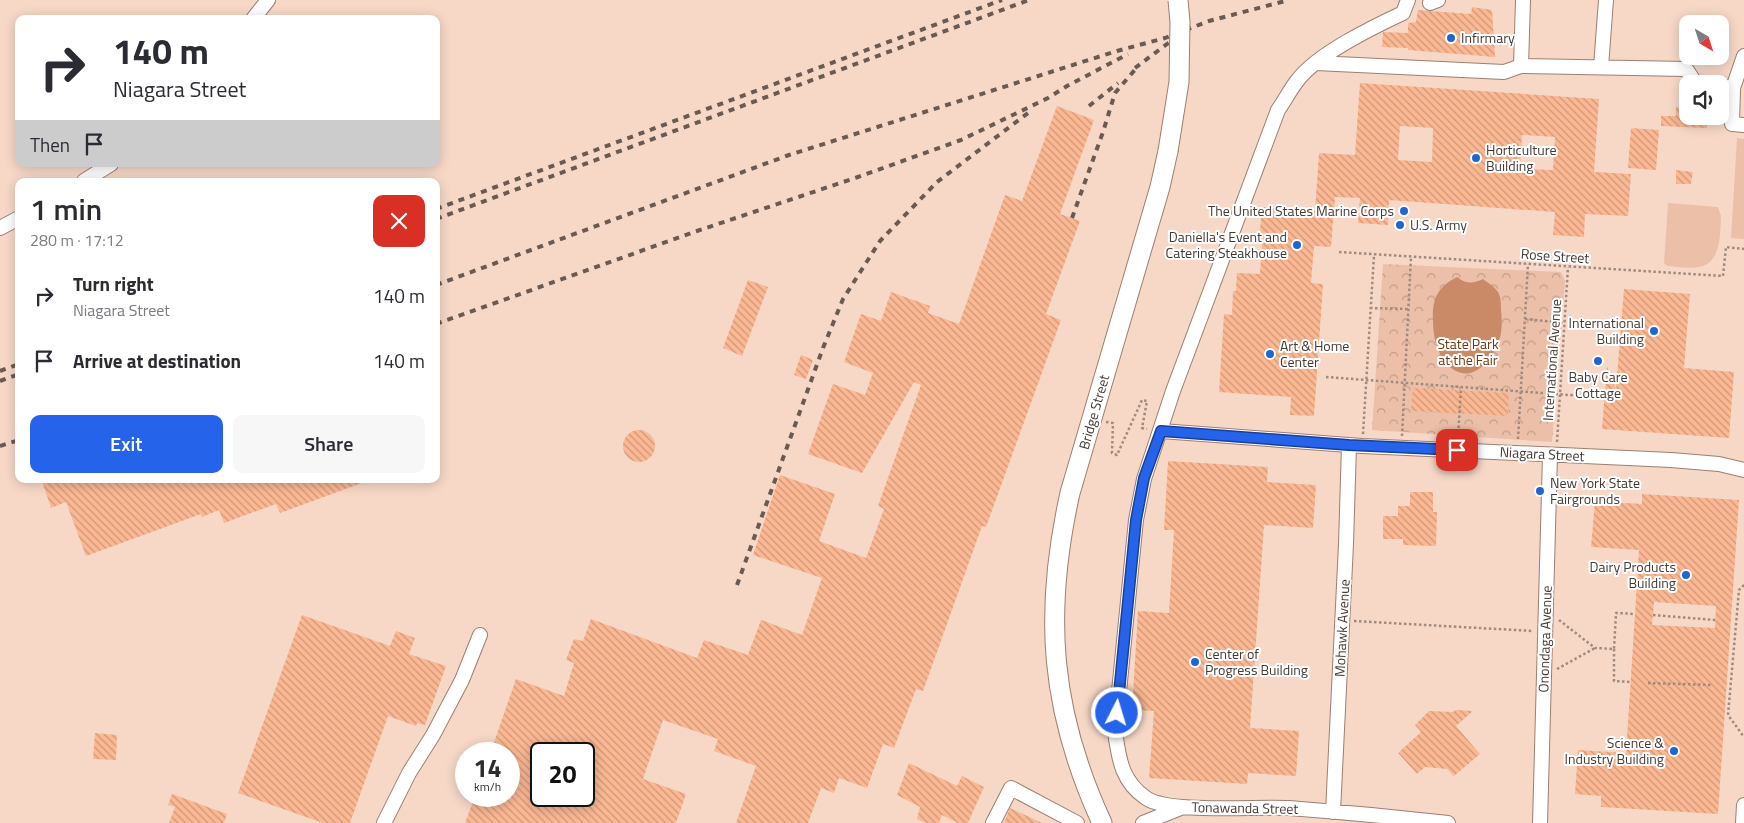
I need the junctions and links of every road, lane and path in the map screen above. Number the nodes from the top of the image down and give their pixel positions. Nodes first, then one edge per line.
1 (268, 0) edge
2 (1178, 0) edge
3 (1408, 0) edge
4 (1523, 0) edge
5 (1606, 0) edge
6 (257, 15) edge
7 (1744, 56) edge
8 (1316, 63) junction
9 (1521, 66) junction
10 (1601, 67) junction
11 (1690, 75) edge
12 (1729, 83) edge
13 (1729, 106) edge
14 (1744, 125) edge
15 (106, 167) edge
16 (89, 178) edge
17 (15, 220) edge
18 (0, 228) edge
19 (1744, 249) edge
20 (1339, 252) dead end
21 (1374, 254) junction
22 (1411, 257) junction
23 (1528, 264) junction
24 (1568, 266) junction
25 (1370, 308) junction
26 (1409, 309) junction
27 (1525, 319) junction
28 (1565, 322) junction
29 (1326, 377) dead end
30 (1366, 380) junction
31 (1405, 383) junction
32 (1461, 387) junction
33 (1520, 392) junction
34 (1560, 394) junction
35 (1596, 397) dead end
36 (1092, 420) junction
37 (1161, 431) junction
38 (1356, 445) junction
39 (1401, 447) junction
40 (1457, 450) junction
41 (1517, 453) junction
42 (1553, 455) junction
43 (1744, 470) edge
44 (1744, 585) edge
45 (1545, 610) junction
46 (1635, 614) dead end
47 (1653, 616) dead end
48 (1342, 620) junction
49 (1715, 620) dead end
50 (1731, 621) dead end
51 (1736, 622) junction
52 (1545, 631) junction
53 (480, 635) dead end
54 (1594, 648) junction
55 (1614, 649) junction
56 (1543, 677) junction
57 (1631, 682) dead end
58 (1648, 683) dead end
59 (1711, 685) dead end
60 (1744, 737) edge
61 (1744, 805) edge
62 (1183, 807) junction
63 (1334, 812) junction
64 (1168, 818) edge
65 (1354, 818) edge
66 (384, 823) edge
67 (993, 823) edge
68 (1077, 823) edge
69 (1102, 823) edge
70 (1143, 823) edge
71 (1448, 823) edge
72 (1540, 823) edge
73 (1743, 823) edge

1 - 6 lane
2 - 36 main road, Bridge Street, bridge
3 - 8 lane
4 - 9 lane
5 - 10 lane
7 - 12 lane
8 - 9 lane
8 - 37 lane
9 - 10 lane
10 - 11 lane
13 - 14 lane
15 - 16 lane
17 - 18 lane
19 - 24 path, Rose Street
20 - 21 path, Rose Street
21 - 22 path, Rose Street
21 - 25 path
22 - 23 path, Rose Street
22 - 26 path
23 - 24 path, Rose Street
23 - 27 path
24 - 28 path, International Avenue
25 - 26 path
25 - 30 path
26 - 31 path
27 - 28 path
27 - 33 path
28 - 34 path, International Avenue
29 - 30 path
30 - 31 path
30 - 38 path
31 - 32 path
31 - 39 path
32 - 33 path
32 - 40 path
33 - 34 path
33 - 41 path
34 - 35 path
34 - 42 path, International Avenue
36 - 37 path
36 - 69 main road, Bridge Street
37 - 38 lane, Niagara Street
37 - 62 lane, Tonawanda Street
38 - 39 lane, Niagara Street
38 - 48 lane, Mohawk Avenue
39 - 40 lane, Niagara Street
40 - 41 lane, Niagara Street
41 - 42 lane, Niagara Street
42 - 43 lane, Niagara Street
42 - 45 lane, Onondaga Avenue
44 - 51 path
45 - 52 lane, Onondaga Avenue
45 - 54 path
46 - 55 path
47 - 49 path
48 - 52 path
48 - 63 lane, Mohawk Avenue
50 - 51 path
51 - 60 path
52 - 56 lane, Onondaga Avenue
53 - 66 lane
54 - 55 path
54 - 56 path
55 - 57 path
56 - 72 lane, Onondaga Avenue
58 - 59 path
61 - 73 lane
62 - 63 lane, Tonawanda Street
62 - 64 lane
63 - 65 lane, Tonawanda Street
64 - 70 lane
65 - 71 lane, Tonawanda Street
67 - 68 lane

